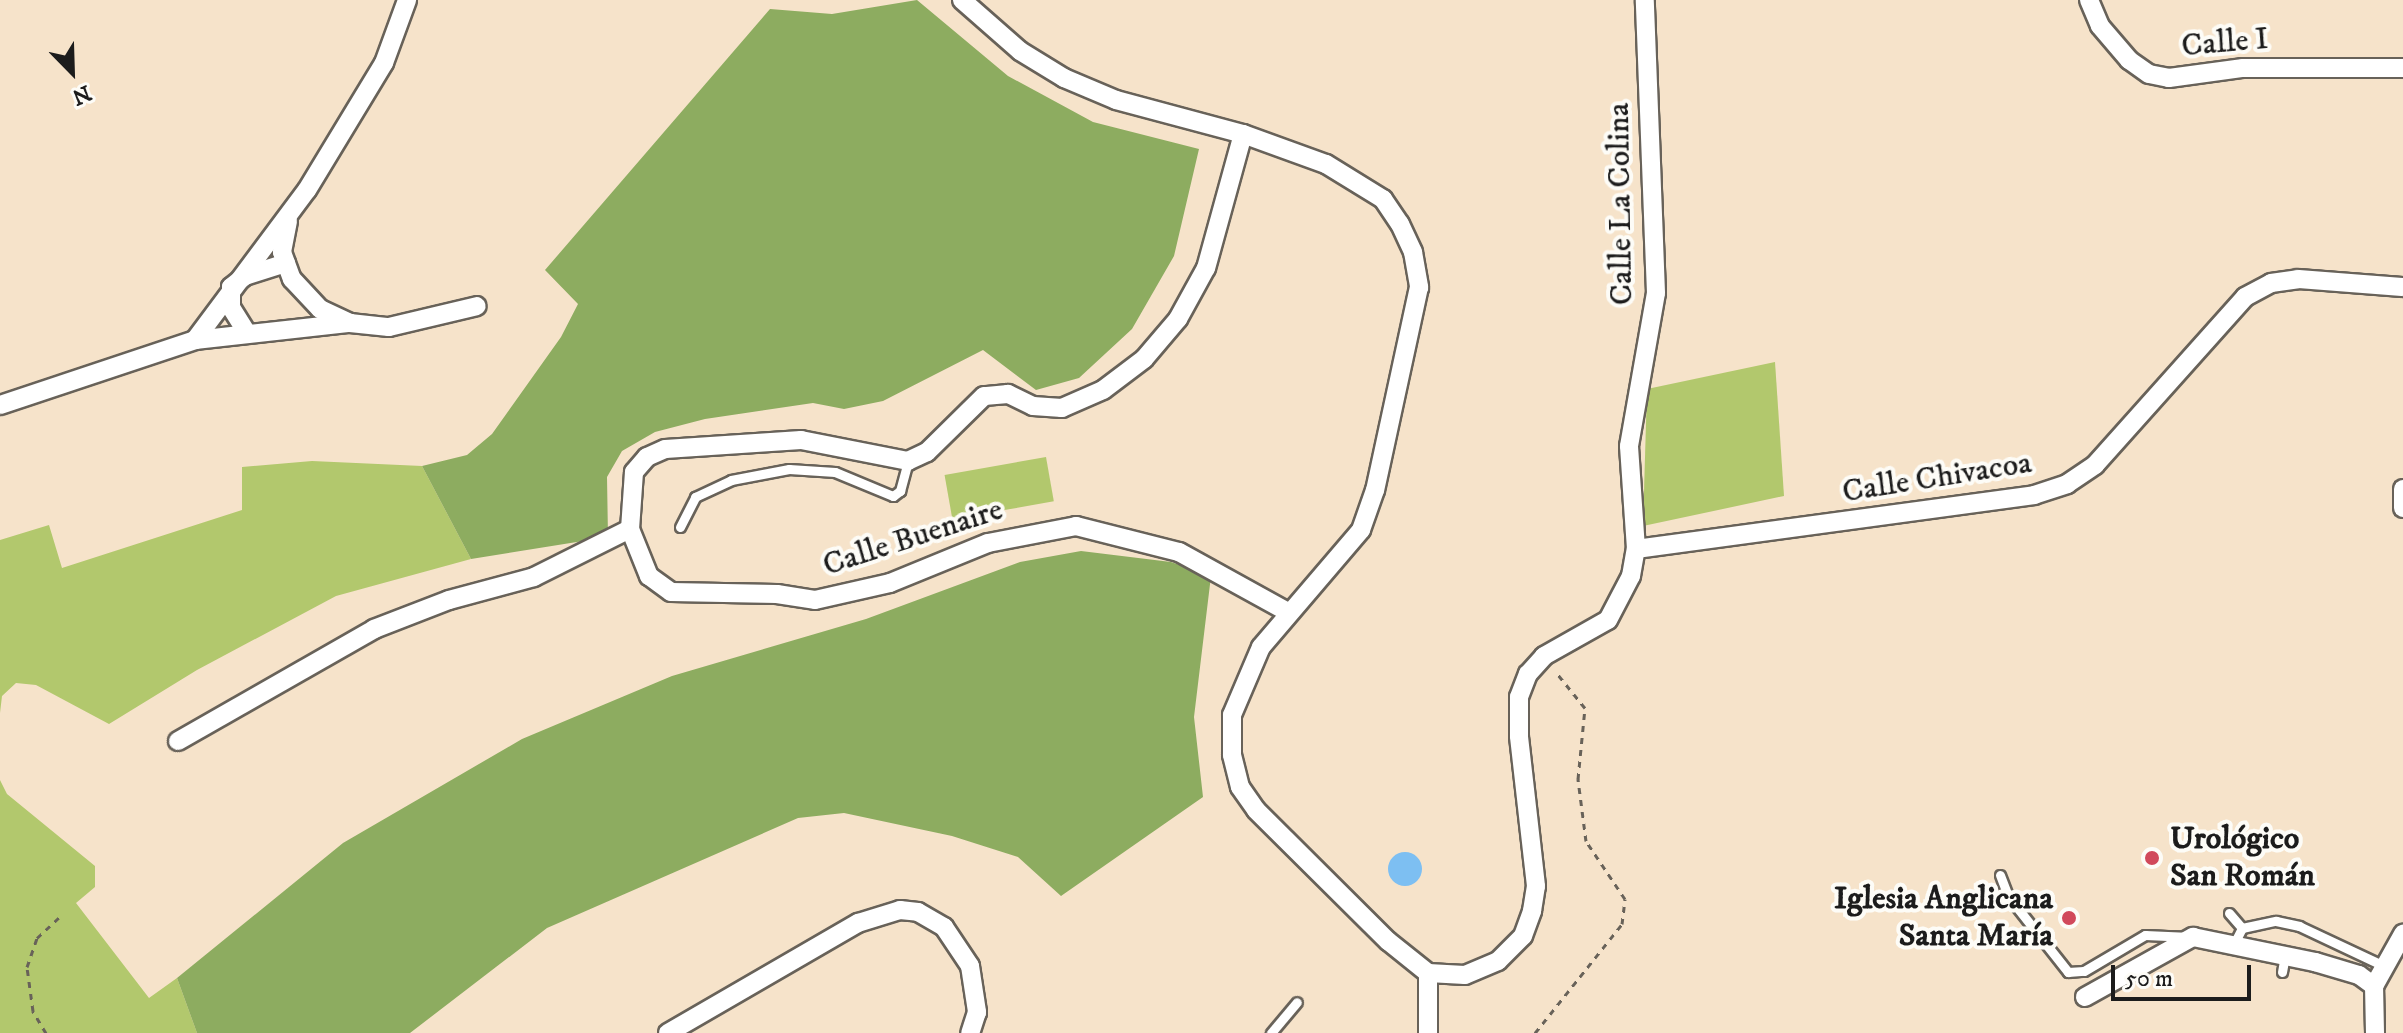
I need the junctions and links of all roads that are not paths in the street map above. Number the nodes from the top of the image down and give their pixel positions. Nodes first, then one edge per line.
1 (407, 0) edge
2 (962, 0) edge
3 (1645, 0) edge
4 (2089, 0) edge
5 (2403, 68) edge
6 (1243, 134) junction
7 (289, 218) junction
8 (286, 263) junction
9 (231, 287) junction
10 (2403, 287) edge
11 (477, 306) dead end
12 (350, 323) junction
13 (247, 333) junction
14 (195, 340) junction
15 (0, 405) edge
16 (908, 461) junction
17 (2403, 489) edge
18 (2403, 508) edge
19 (680, 527) dead end
20 (630, 529) junction
21 (1636, 549) junction
22 (1286, 611) junction
23 (178, 741) dead end
24 (2000, 875) dead end
25 (2229, 913) dead end
26 (2403, 934) edge
27 (2239, 935) junction
28 (2193, 937) junction
29 (2382, 965) junction
30 (1428, 973) junction
31 (2374, 986) junction
32 (2085, 997) dead end
33 (1297, 1002) dead end
34 (668, 1033) edge
35 (970, 1033) edge
36 (1271, 1033) edge
37 (1428, 1033) edge
38 (2375, 1033) edge

1 - 7 street
2 - 6 street
3 - 21 street, Calle La Colina
4 - 5 street, Calle I
6 - 16 street
6 - 22 street
7 - 8 street
7 - 9 street
8 - 9 street
8 - 12 street
9 - 13 street
9 - 14 street
10 - 21 street, Calle Chivacoa
11 - 12 street
12 - 13 street
13 - 14 street
14 - 15 street
16 - 19 lane
16 - 20 street, Calle Buenaire
17 - 18 street
20 - 22 street, Calle Buenaire
20 - 23 street
21 - 30 street, Calle La Colina
22 - 30 street
24 - 28 lane
25 - 27 lane
26 - 29 street
27 - 28 street
27 - 29 lane
27 - 31 street
28 - 32 street
29 - 31 street
30 - 37 street
31 - 38 street
33 - 36 lane
34 - 35 street

